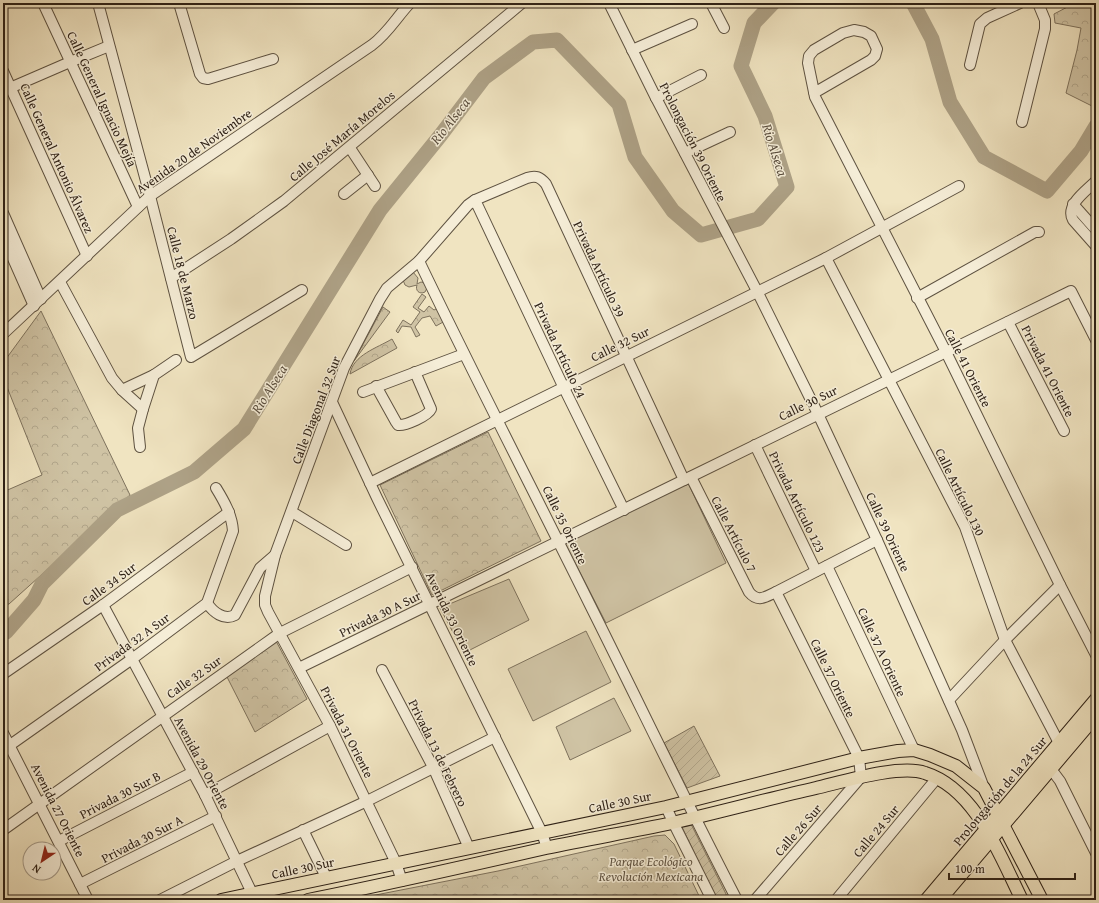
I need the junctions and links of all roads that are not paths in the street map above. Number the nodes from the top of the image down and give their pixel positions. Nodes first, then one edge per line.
1 (43, 3) edge
2 (98, 3) edge
3 (179, 3) edge
4 (410, 3) edge
5 (522, 3) edge
6 (609, 3) edge
7 (711, 3) edge
8 (1020, 3) edge
9 (1038, 3) edge
10 (692, 24) dead end
11 (724, 28) dead end
12 (109, 46) junction
13 (632, 50) junction
14 (273, 59) dead end
15 (70, 62) junction
16 (970, 65) dead end
17 (3, 71) edge
18 (701, 76) dead end
19 (7, 90) edge
20 (814, 93) junction
21 (656, 98) junction
22 (1022, 122) dead end
23 (730, 132) dead end
24 (350, 148) junction
25 (685, 154) junction
26 (368, 174) junction
27 (541, 179) joint
28 (1096, 181) edge
29 (375, 186) dead end
30 (959, 186) dead end
31 (344, 194) dead end
32 (150, 196) junction
33 (475, 200) junction
34 (1073, 204) junction
35 (138, 207) junction
36 (3, 212) edge
37 (881, 228) junction
38 (1096, 230) edge
39 (1039, 232) dead end
40 (3, 236) edge
41 (1096, 246) edge
42 (87, 256) junction
43 (826, 258) junction
44 (419, 261) junction
45 (170, 278) junction
46 (60, 282) junction
47 (302, 290) dead end
48 (757, 291) junction
49 (917, 298) junction
50 (38, 303) junction
51 (1008, 322) junction
52 (3, 334) edge
53 (1096, 340) edge
54 (946, 352) junction
55 (464, 354) junction
56 (625, 356) junction
57 (176, 360) dead end
58 (415, 372) junction
59 (154, 374) junction
60 (888, 379) junction
61 (376, 386) junction
62 (563, 386) junction
63 (122, 390) junction
64 (363, 392) dead end
65 (332, 402) junction
66 (143, 409) junction
67 (818, 414) junction
68 (497, 419) junction
69 (1064, 431) dead end
70 (755, 445) junction
71 (140, 447) dead end
72 (688, 478) junction
73 (370, 483) junction
74 (216, 488) dead end
75 (624, 510) junction
76 (229, 512) junction
77 (292, 512) junction
78 (878, 540) junction
79 (559, 542) junction
80 (346, 545) dead end
81 (275, 555) junction
82 (827, 566) junction
83 (412, 567) junction
84 (816, 571) junction
85 (1060, 585) junction
86 (776, 592) junction
87 (265, 596) joint
88 (207, 603) junction
89 (430, 604) junction
90 (103, 605) junction
91 (280, 632) junction
92 (1005, 640) junction
93 (1096, 655) edge
94 (132, 659) junction
95 (299, 668) junction
96 (382, 670) dead end
97 (3, 674) edge
98 (1096, 699) edge
99 (949, 700) junction
100 (162, 716) junction
101 (1096, 716) edge
102 (330, 726) junction
103 (3, 732) edge
104 (495, 738) junction
105 (1059, 743) junction
106 (6, 747) edge
107 (914, 750) junction
108 (859, 758) junction
109 (433, 768) junction
110 (1051, 769) junction
111 (193, 772) junction
112 (861, 777) junction
113 (937, 778) junction
114 (984, 788) junction
115 (205, 795) junction
116 (367, 801) junction
117 (686, 801) junction
118 (40, 803) junction
119 (666, 807) junction
120 (216, 816) junction
121 (694, 817) junction
122 (1001, 820) junction
123 (673, 822) junction
124 (3, 830) edge
125 (303, 830) junction
126 (542, 833) junction
127 (989, 835) junction
128 (59, 841) joint
129 (62, 847) edge
130 (469, 848) junction
131 (547, 848) junction
132 (1096, 853) edge
133 (237, 861) junction
134 (396, 863) junction
135 (326, 877) junction
136 (402, 881) junction
137 (80, 884) junction
138 (252, 893) junction
139 (88, 900) edge
140 (160, 900) edge
141 (221, 900) edge
142 (308, 900) edge
143 (712, 900) edge
144 (737, 900) edge
145 (754, 900) edge
146 (836, 900) edge
147 (926, 900) edge
148 (940, 900) edge
149 (1022, 900) edge
150 (1042, 900) edge

1 - 15 street, Calle General Ignacio Mejía
2 - 12 street, Calle 18 de Marzo
3 - 14 street
4 - 32 street, Avenida 20 de Noviembre
5 - 24 street, Calle José María Morelos
6 - 13 street, Prolongación 39 Oriente
7 - 11 street
8 - 16 street
9 - 22 street
10 - 13 street
12 - 15 street
12 - 32 street, Calle 18 de Marzo
13 - 21 street, Prolongación 39 Oriente
15 - 19 street
15 - 35 street, Calle General Ignacio Mejía
17 - 19 street, Calle General Antonio Álvarez
18 - 21 street
19 - 42 street, Calle General Antonio Álvarez
20 - 20 street, Calle 41 Oriente
20 - 37 street, Calle 41 Oriente
21 - 25 street, Prolongación 39 Oriente
23 - 25 street
24 - 26 street
24 - 45 street, Calle José María Morelos
25 - 48 street, Prolongación 39 Oriente
26 - 29 street
26 - 31 street
27 - 33 street, Calle Diagonal 32 Sur
27 - 56 street, Privada Artículo 39
28 - 34 street
30 - 37 street, Calle 32 Sur
32 - 35 street, Avenida 20 de Noviembre
32 - 45 street, Calle 18 de Marzo
33 - 44 street, Calle Diagonal 32 Sur
33 - 62 street, Privada Artículo 24
34 - 38 street
34 - 41 street
35 - 42 street, Avenida 20 de Noviembre
36 - 50 street
37 - 43 street, Calle 32 Sur
37 - 49 street, Calle 41 Oriente
39 - 49 street
40 - 50 street
42 - 46 street, Avenida 20 de Noviembre
43 - 48 street, Calle 32 Sur
43 - 60 street, Calle Artículo 130
44 - 55 street, Calle 35 Oriente
44 - 65 street, Calle Diagonal 32 Sur
45 - 47 street, Calle 18 de Marzo
46 - 50 street, Avenida 20 de Noviembre
46 - 63 street
48 - 56 street, Calle 32 Sur
48 - 67 street, Calle 39 Oriente
49 - 54 street, Calle 41 Oriente
50 - 52 street, Avenida 20 de Noviembre
51 - 53 street, Calle 30 Sur
51 - 54 street, Calle 30 Sur
51 - 69 street, Privada 41 Oriente
54 - 60 street, Calle 30 Sur
54 - 85 street, Calle 41 Oriente
55 - 58 street
55 - 68 street, Calle 35 Oriente
56 - 62 street, Calle 32 Sur
56 - 72 street, Privada Artículo 39
57 - 59 street
58 - 61 street
58 - 61 street
59 - 63 street
59 - 66 street
60 - 67 street, Calle 30 Sur
60 - 92 street, Calle Artículo 130
61 - 64 street
62 - 68 street, Calle 32 Sur
62 - 75 street, Privada Artículo 24
63 - 66 street
65 - 73 street, Avenida 33 Oriente
65 - 77 street, Calle Diagonal 32 Sur
66 - 71 street
67 - 70 street, Calle 30 Sur
67 - 78 street, Calle 39 Oriente
68 - 73 street, Calle 32 Sur
68 - 79 street, Calle 35 Oriente
70 - 72 street, Calle 30 Sur
70 - 84 street, Privada Artículo 123
72 - 75 street, Calle 30 Sur
72 - 86 street, Calle Artículo 7
73 - 83 street, Avenida 33 Oriente
74 - 76 street
75 - 79 street, Calle 30 Sur
76 - 88 street
76 - 90 street, Calle 34 Sur
77 - 80 street
77 - 81 street, Calle Diagonal 32 Sur
78 - 82 street
78 - 99 street, Calle 39 Oriente
79 - 89 street, Privada 30 A Sur
79 - 117 street, Calle 35 Oriente
81 - 87 street, Calle Diagonal 32 Sur
81 - 88 street
82 - 84 street
82 - 107 street, Calle 37 A Oriente
83 - 89 street, Avenida 33 Oriente
83 - 91 street, Calle 32 Sur
84 - 86 street
85 - 92 street
85 - 93 street, Calle 41 Oriente
86 - 108 street, Calle 37 Oriente
87 - 91 street, Privada 31 Oriente
88 - 94 street, Privada 32 A Sur
89 - 95 street, Privada 30 A Sur
89 - 104 street, Avenida 33 Oriente
90 - 94 street, Avenida 29 Oriente
90 - 97 street, Calle 34 Sur
91 - 95 street, Privada 31 Oriente
91 - 100 street, Calle 32 Sur
92 - 99 street
92 - 105 street, Calle Artículo 130
94 - 100 street, Avenida 29 Oriente
94 - 106 street, Privada 32 A Sur
95 - 102 street, Privada 31 Oriente
96 - 109 street, Privada 13 de Febrero
98 - 105 main road, Prolongación de la 24 Sur
99 - 114 street, Calle 39 Oriente
100 - 111 street, Avenida 29 Oriente
100 - 118 street, Calle 32 Sur
101 - 110 main road, Prolongación de la 24 Sur
102 - 115 street
102 - 116 street, Privada 31 Oriente
103 - 106 street, Avenida 27 Oriente
104 - 109 street
104 - 126 street, Avenida 33 Oriente
105 - 122 main road, Prolongación de la 24 Sur
106 - 118 street, Avenida 27 Oriente
107 - 108 main road, Calle 30 Sur
107 - 114 main road, Calle 30 Sur
108 - 112 street, Calle 37 Oriente
108 - 117 main road, Calle 30 Sur
109 - 116 street
109 - 130 street, Privada 13 de Febrero
110 - 122 main road, Prolongación de la 24 Sur
110 - 132 street
111 - 115 street, Avenida 29 Oriente
111 - 128 street, Privada 30 Sur B
112 - 113 main road
112 - 121 main road
112 - 145 street, Calle 26 Sur
113 - 127 main road
113 - 146 street, Calle 24 Sur
114 - 122 main road, Calle 30 Sur
115 - 120 street, Avenida 29 Oriente
116 - 125 street
116 - 134 street, Privada 31 Oriente
117 - 119 main road, Calle 30 Sur
117 - 121 street, Calle 35 Oriente
118 - 124 street, Calle 32 Sur
118 - 128 street, Avenida 27 Oriente
119 - 123 street
119 - 126 main road, Calle 30 Sur
120 - 133 street, Avenida 29 Oriente
120 - 137 street, Privada 30 Sur A
121 - 123 main road
121 - 144 street, Calle 35 Oriente
122 - 127 main road, Prolongación de la 24 Sur
122 - 150 main road, Calle 30 Sur
123 - 131 main road
123 - 143 street
125 - 133 street
125 - 135 street
126 - 130 main road, Calle 30 Sur
126 - 131 street, Avenida 33 Oriente
127 - 147 main road, Prolongación de la 24 Sur
127 - 148 main road, Prolongación de la 24 Sur
127 - 149 main road
129 - 137 street, Avenida 27 Oriente
130 - 134 main road, Calle 30 Sur
131 - 136 main road
133 - 138 street, Avenida 29 Oriente
133 - 140 street
134 - 135 main road, Calle 30 Sur
134 - 136 street, Privada 31 Oriente
135 - 138 main road, Calle 30 Sur
136 - 142 main road
137 - 139 street, Avenida 27 Oriente
138 - 141 main road, Calle 30 Sur

